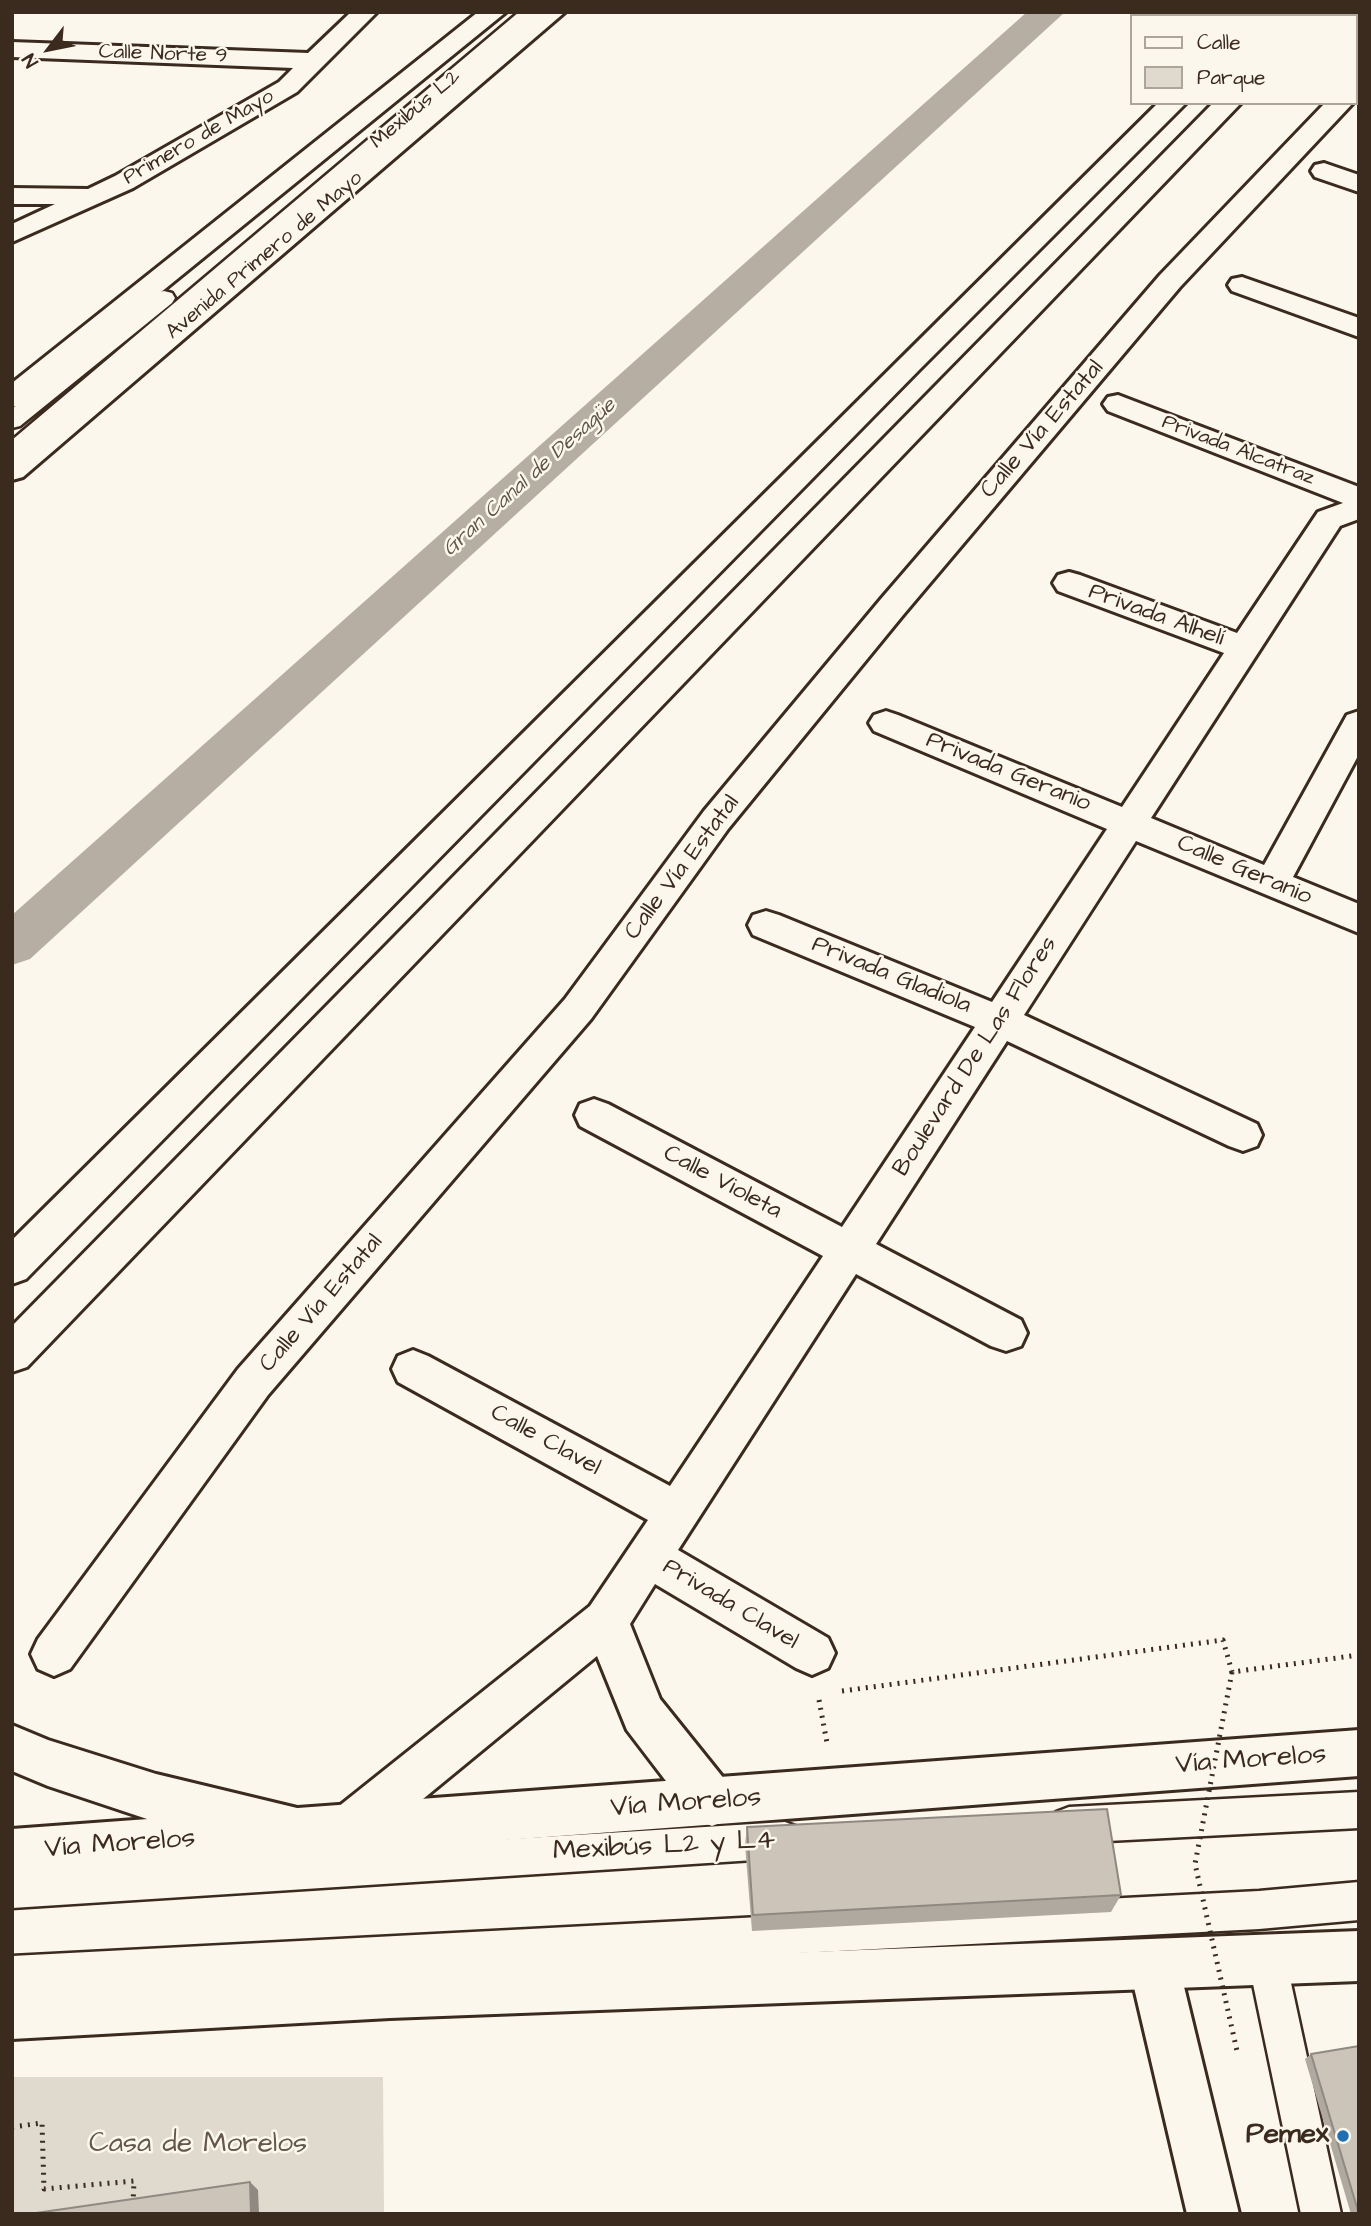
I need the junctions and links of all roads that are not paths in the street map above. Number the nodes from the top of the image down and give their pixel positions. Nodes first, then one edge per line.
1 (365, 12) edge
2 (494, 12) edge
3 (514, 12) edge
4 (531, 12) edge
5 (553, 12) edge
6 (12, 49) edge
7 (314, 61) junction
8 (1171, 105) edge
9 (1226, 105) edge
10 (1338, 105) edge
11 (1324, 171) dead end
12 (1359, 184) edge
13 (12, 196) edge
14 (93, 196) junction
15 (12, 234) edge
16 (1242, 285) dead end
17 (1359, 328) edge
18 (12, 398) edge
19 (1118, 404) dead end
20 (12, 421) edge
21 (12, 452) edge
22 (12, 470) edge
23 (1359, 498) edge
24 (1359, 508) edge
25 (1069, 583) dead end
26 (1244, 648) junction
27 (886, 723) dead end
28 (1359, 723) edge
29 (1130, 823) junction
30 (1272, 882) junction
31 (1359, 919) edge
32 (766, 925) dead end
33 (1000, 1021) junction
34 (594, 1115) dead end
35 (1243, 1135) dead end
36 (849, 1250) junction
37 (12, 1267) edge
38 (1006, 1333) dead end
39 (12, 1354) edge
40 (413, 1369) dead end
41 (677, 1513) junction
42 (648, 1556) junction
43 (606, 1621) junction
44 (54, 1654) dead end
45 (815, 1674) road end
46 (12, 1748) edge
47 (1359, 1753) edge
48 (712, 1802) junction
49 (1359, 1810) edge
50 (1040, 1827) edge
51 (351, 1828) junction
52 (297, 1832) junction
53 (819, 1838) edge
54 (12, 1853) edge
55 (12, 1889) edge
56 (1359, 1901) edge
57 (1359, 1956) edge
58 (1267, 1960) junction
59 (1154, 1966) junction
60 (12, 1975) edge
61 (12, 2014) edge
62 (1213, 2214) edge
63 (1321, 2214) edge

1 - 7 main road, Primero de Mayo
2 - 18 main road, Avenida Primero de Mayo
3 - 20 lane, Mexibús L2
4 - 21 lane, Mexibús L2
5 - 22 main road, Avenida Primero de Mayo
6 - 7 main road, Calle Norte 9
7 - 14 main road, Primero de Mayo
8 - 37 main road
9 - 39 main road
10 - 44 main road, Calle Vía Estatal
11 - 12 main road
13 - 14 main road
14 - 15 main road, Primero de Mayo
16 - 17 main road
19 - 23 main road, Privada Alcatraz
24 - 26 main road, Boulevard De Las Flores
25 - 26 main road, Privada Alhelí
26 - 29 main road, Boulevard De Las Flores
27 - 29 main road, Privada Geranio
28 - 30 main road
29 - 30 main road, Calle Geranio
29 - 33 main road, Boulevard De Las Flores
30 - 31 main road, Calle Geranio
32 - 33 main road, Privada Gladiola
33 - 35 main road, Privada Gladiola
33 - 36 main road, Boulevard De Las Flores
34 - 36 main road, Calle Violeta
36 - 38 main road, Calle Violeta
36 - 41 main road, Boulevard De Las Flores
40 - 41 main road, Calle Clavel
41 - 42 main road, Boulevard De Las Flores
42 - 43 main road, Boulevard De Las Flores
42 - 45 main road, Privada Clavel
43 - 48 main road
43 - 51 main road, Boulevard De Las Flores
46 - 52 main road
47 - 48 main road, Vía Morelos
48 - 51 main road, Vía Morelos
49 - 50 lane
51 - 52 main road, Vía Morelos
52 - 54 main road, Vía Morelos
53 - 55 lane, Mexibús L2 y L4
56 - 60 lane
57 - 58 main road
58 - 59 main road
58 - 63 lane
59 - 61 main road
59 - 62 main road

